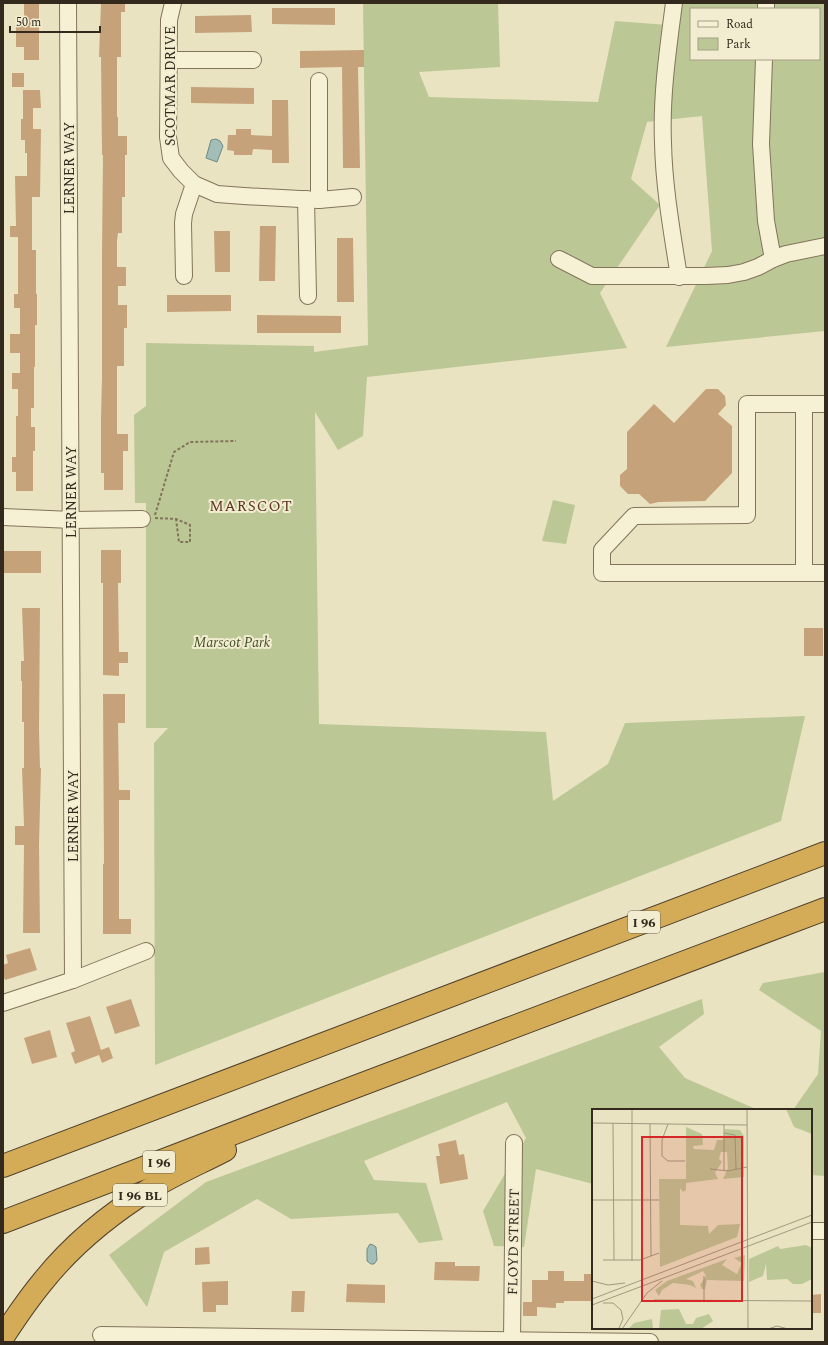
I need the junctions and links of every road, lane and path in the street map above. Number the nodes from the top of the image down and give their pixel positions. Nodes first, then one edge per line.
1 (68, 3) edge
2 (173, 3) edge
3 (674, 3) edge
4 (169, 60) junction
5 (253, 60) dead end
6 (764, 60) edge
7 (319, 81) dead end
8 (194, 184) junction
9 (353, 197) dead end
10 (313, 199) junction
11 (825, 246) edge
12 (559, 259) dead end
13 (773, 259) junction
14 (184, 276) dead end
15 (679, 277) junction
16 (308, 296) dead end
17 (804, 404) junction
18 (825, 404) edge
19 (236, 441) dead end
20 (3, 517) edge
21 (142, 519) dead end
22 (176, 519) junction
23 (72, 520) junction
24 (804, 573) junction
25 (825, 573) edge
26 (825, 853) edge
27 (825, 909) edge
28 (146, 952) dead end
29 (74, 980) junction
30 (3, 1003) edge
31 (185, 1097) junction
32 (315, 1102) junction
33 (514, 1143) dead end
34 (3, 1154) edge
35 (3, 1166) edge
36 (3, 1222) edge
37 (812, 1230) edge
38 (825, 1231) edge
39 (101, 1335) dead end
40 (3, 1336) edge
41 (512, 1341) junction
42 (650, 1342) edge

1 - 23 street, LERNER WAY
2 - 4 street, SCOTMAR DRIVE
3 - 15 street
4 - 5 street
4 - 8 street, SCOTMAR DRIVE
6 - 13 street
7 - 10 street
8 - 10 street, SCOTMAR DRIVE
8 - 14 street
9 - 10 street, SCOTMAR DRIVE
10 - 16 street
11 - 13 street
12 - 15 street
13 - 15 street
17 - 18 street
17 - 24 street
17 - 24 street
19 - 22 path
20 - 23 street
21 - 23 street
22 - 22 path
23 - 29 street, LERNER WAY
24 - 25 street
26 - 31 highway, I 96
27 - 32 highway, I 96
28 - 29 street
29 - 30 street
31 - 34 highway
31 - 35 highway, I 96
32 - 36 highway, I 96
32 - 40 highway, I 96 BL
33 - 41 street, FLOYD STREET
37 - 38 street
39 - 41 street
41 - 42 street

